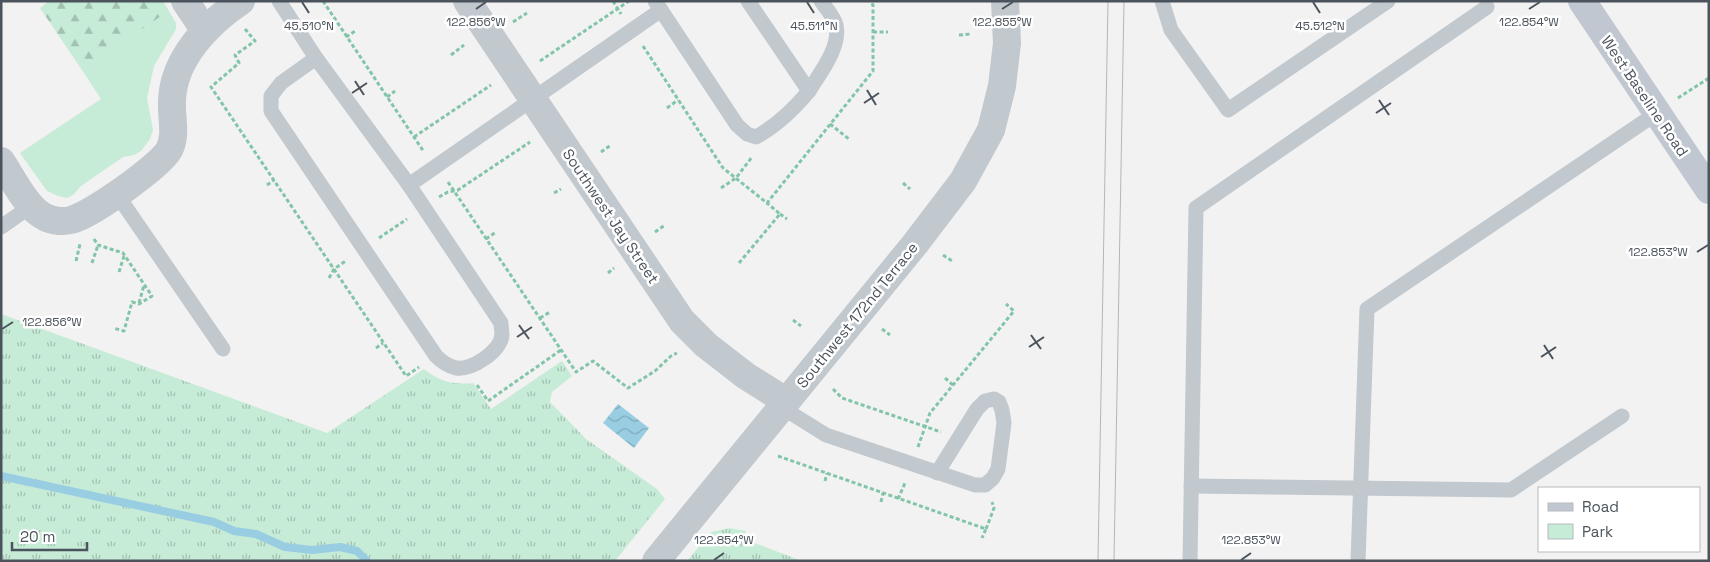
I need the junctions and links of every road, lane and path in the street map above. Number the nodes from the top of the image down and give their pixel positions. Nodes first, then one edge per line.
1 (185, 1) edge
2 (241, 1) edge
3 (279, 1) edge
4 (323, 1) edge
5 (467, 1) edge
6 (613, 1) edge
7 (629, 1) edge
8 (748, 1) edge
9 (821, 1) edge
10 (870, 1) edge
11 (1005, 1) edge
12 (1162, 1) edge
13 (1388, 1) edge
14 (1582, 1) edge
15 (658, 6) edge
16 (618, 8) junction
17 (1487, 8) dead end
18 (526, 13) dead end
19 (513, 22) dead end
20 (205, 31) junction
21 (355, 31) dead end
22 (632, 31) junction
23 (872, 32) junction
24 (888, 32) dead end
25 (971, 34) dead end
26 (958, 35) dead end
27 (346, 37) junction
28 (464, 46) dead end
29 (450, 55) dead end
30 (316, 58) junction
31 (540, 61) dead end
32 (1709, 78) edge
33 (491, 85) dead end
34 (396, 91) dead end
35 (809, 91) junction
36 (387, 97) junction
37 (533, 100) junction
38 (678, 100) junction
39 (667, 108) dead end
40 (1657, 113) junction
41 (830, 124) junction
42 (414, 137) junction
43 (756, 137) junction
44 (849, 139) dead end
45 (610, 145) dead end
46 (601, 152) dead end
47 (1, 161) edge
48 (436, 167) junction
49 (736, 178) junction
50 (274, 180) dead end
51 (903, 183) dead end
52 (267, 185) dead end
53 (409, 185) junction
54 (722, 188) dead end
55 (561, 189) dead end
56 (910, 189) dead end
57 (1709, 190) edge
58 (554, 193) dead end
59 (116, 194) junction
60 (767, 203) junction
61 (30, 205) junction
62 (780, 214) junction
63 (787, 219) dead end
64 (664, 225) dead end
65 (1, 227) edge
66 (496, 232) dead end
67 (654, 232) dead end
68 (93, 237) dead end
69 (486, 239) junction
70 (98, 245) junction
71 (943, 255) dead end
72 (125, 256) junction
73 (952, 262) dead end
74 (92, 263) dead end
75 (739, 263) dead end
76 (614, 268) dead end
77 (119, 272) dead end
78 (608, 273) dead end
79 (144, 285) junction
80 (139, 304) junction
81 (1006, 304) dead end
82 (550, 312) dead end
83 (540, 319) junction
84 (793, 320) dead end
85 (801, 326) dead end
86 (113, 328) dead end
87 (882, 329) dead end
88 (890, 335) dead end
89 (384, 343) dead end
90 (376, 348) dead end
91 (223, 349) dead end
92 (678, 352) dead end
93 (945, 378) dead end
94 (953, 385) junction
95 (833, 389) dead end
96 (784, 404) junction
97 (1622, 416) dead end
98 (926, 427) junction
99 (959, 438) junction
100 (778, 456) dead end
101 (912, 464) junction
102 (827, 473) junction
103 (938, 473) junction
104 (825, 481) dead end
105 (985, 485) junction
106 (1191, 486) junction
107 (1361, 488) junction
108 (883, 494) junction
109 (898, 499) junction
110 (880, 502) dead end
111 (986, 530) junction
112 (982, 538) dead end
113 (656, 561) edge
114 (1190, 561) edge
115 (1358, 561) edge

1 - 20 street
2 - 20 street
3 - 30 lane
4 - 27 path
5 - 37 street, Southwest Jay Street
6 - 16 path
7 - 16 path
8 - 35 lane
9 - 35 lane
10 - 23 path
11 - 96 street, Southwest 172nd Terrace
12 - 13 lane
14 - 40 main road, West Baseline Road
15 - 22 lane
15 - 43 lane
16 - 22 path
16 - 31 path
17 - 106 lane
18 - 19 path
20 - 59 street
21 - 27 path
22 - 37 lane
22 - 38 path
23 - 24 path
23 - 41 path
25 - 26 path
27 - 36 path
28 - 29 path
30 - 53 lane
30 - 53 lane
32 - 40 path
33 - 42 path
34 - 36 path
35 - 43 lane
36 - 42 path
37 - 48 lane
37 - 96 street, Southwest Jay Street
38 - 39 path
38 - 49 path
40 - 57 main road, West Baseline Road
40 - 107 lane
41 - 44 path
41 - 60 path
42 - 48 path
43 - 49 path
45 - 46 path
47 - 61 street
48 - 53 lane
48 - 69 path
49 - 54 path
49 - 60 path
50 - 52 path
51 - 56 path
55 - 58 path
59 - 61 street
59 - 91 lane
60 - 62 path
61 - 65 lane
62 - 63 path
62 - 75 path
64 - 67 path
66 - 69 path
68 - 70 path
69 - 83 path
70 - 72 path
70 - 74 path
71 - 73 path
72 - 77 path
72 - 79 path
76 - 78 path
79 - 80 path
79 - 80 path
80 - 86 path
81 - 94 path
82 - 83 path
83 - 92 path
84 - 85 path
87 - 88 path
89 - 90 path
93 - 94 path
94 - 98 path
95 - 98 path
96 - 101 lane
96 - 113 street, Southwest 172nd Terrace
97 - 107 lane
98 - 99 path
98 - 101 path
99 - 103 lane
99 - 105 lane
100 - 102 path
101 - 103 lane
101 - 109 path
102 - 104 path
102 - 108 path
103 - 105 lane
105 - 111 path
106 - 107 lane
106 - 114 lane
107 - 115 lane
108 - 109 path
108 - 110 path
109 - 111 path
111 - 112 path

